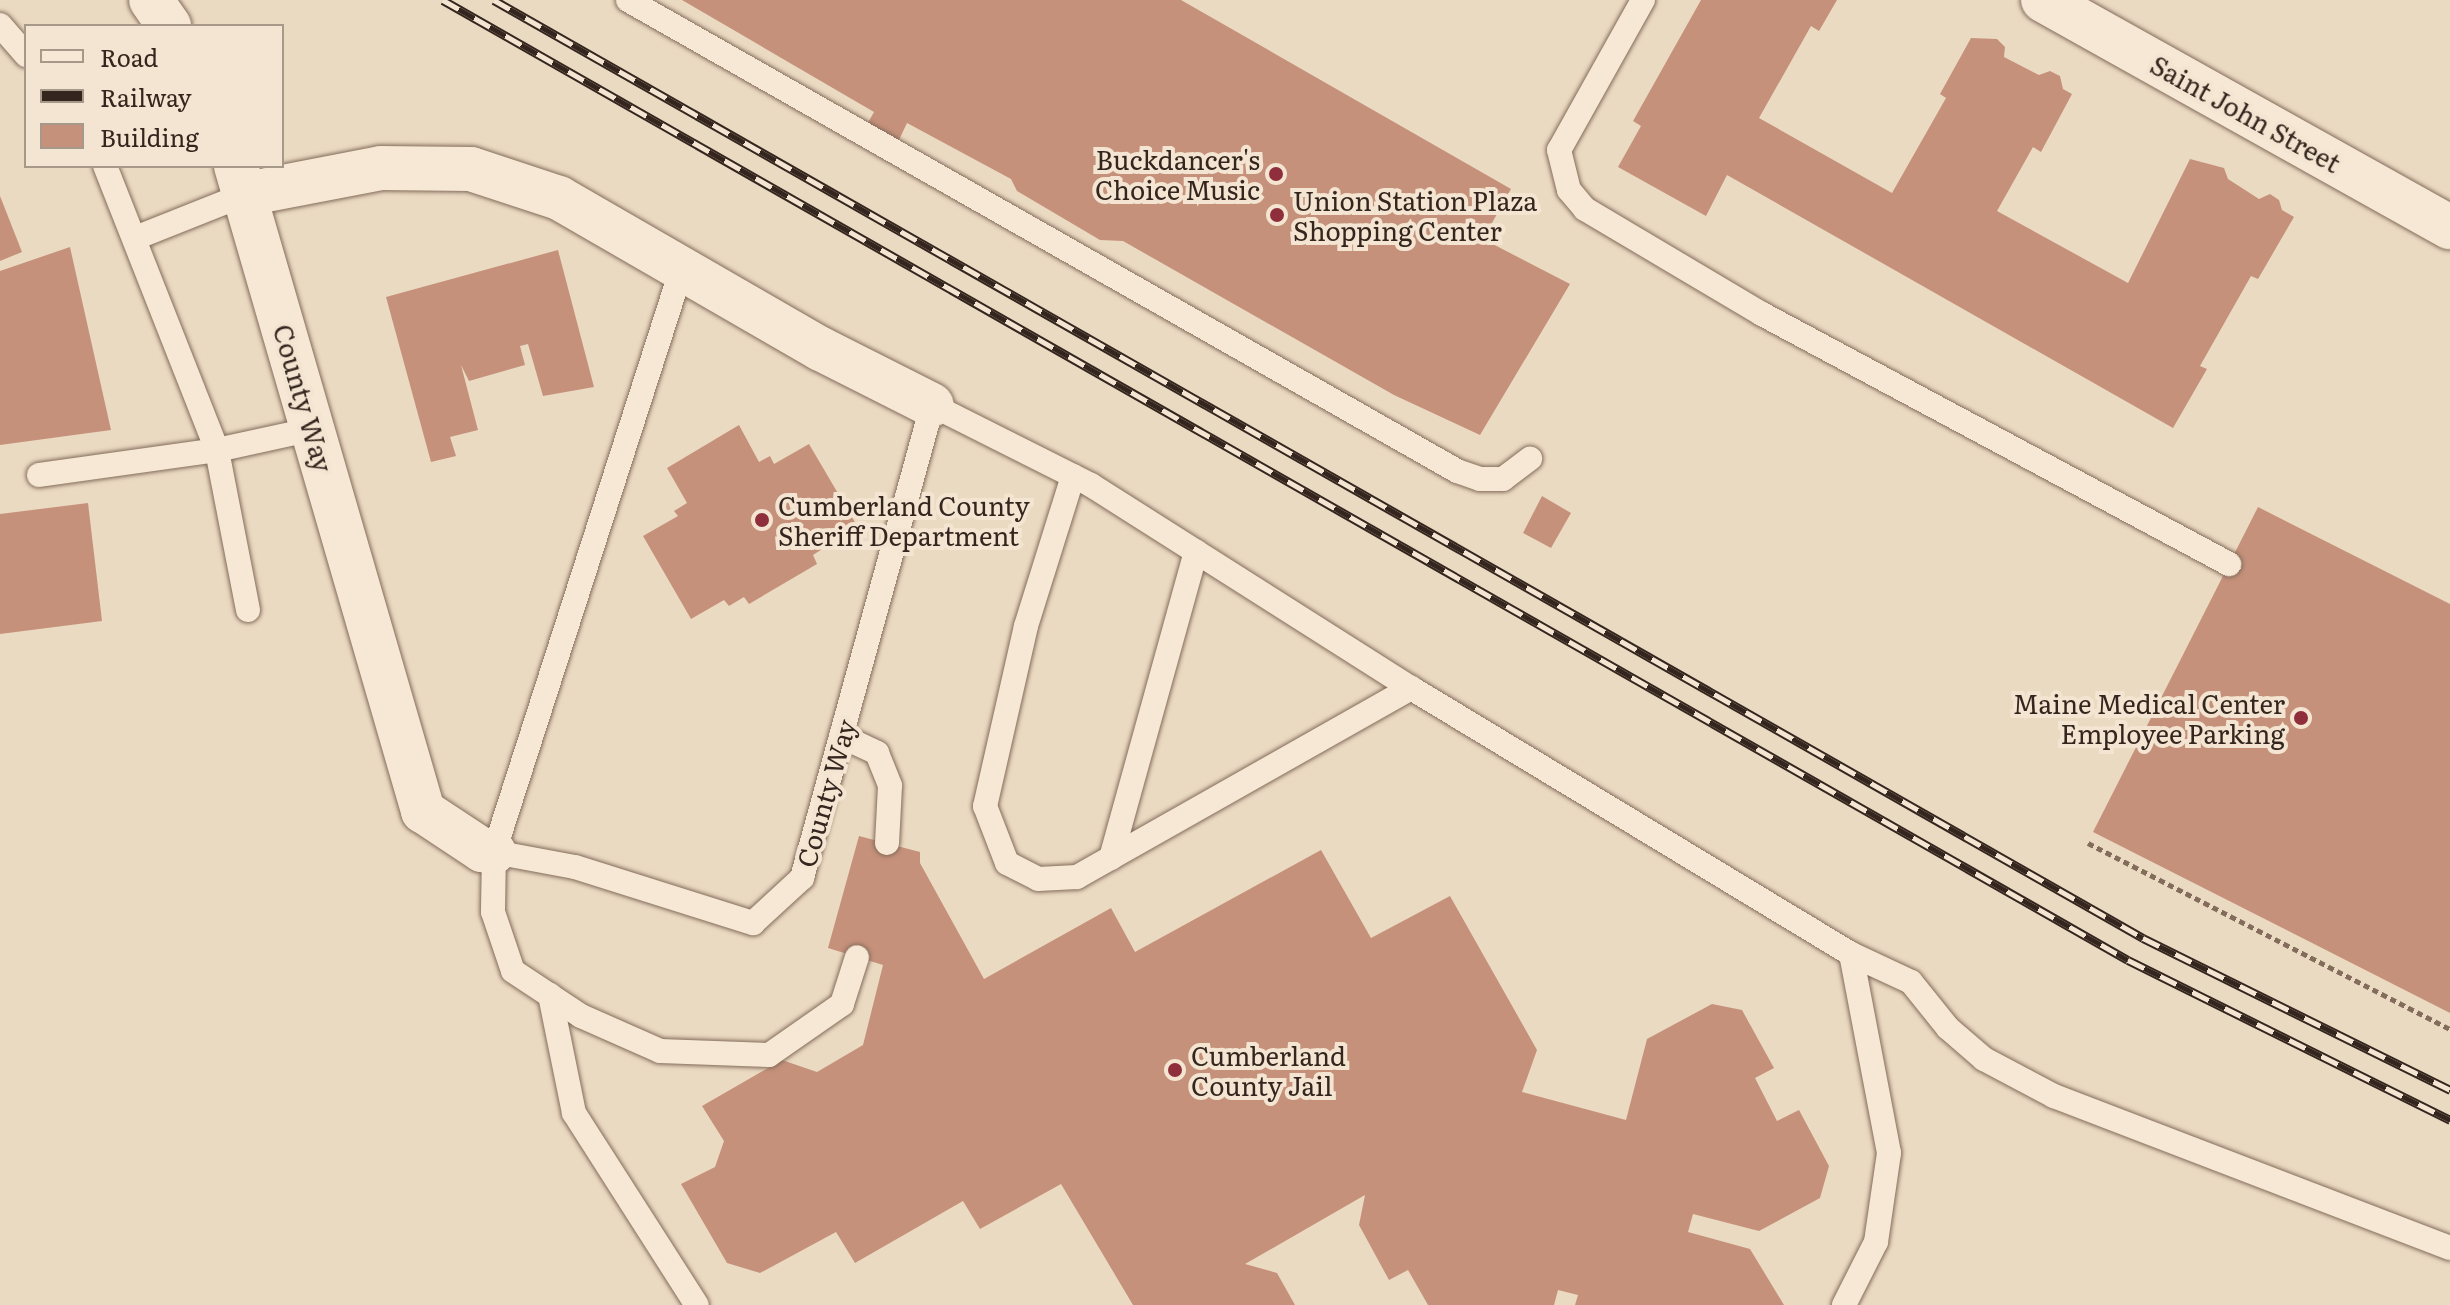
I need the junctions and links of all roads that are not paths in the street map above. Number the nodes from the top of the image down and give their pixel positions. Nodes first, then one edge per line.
1 (151, 0) edge
2 (628, 0) edge
3 (1643, 0) edge
4 (2043, 0) edge
5 (168, 24) edge
6 (0, 25) edge
7 (24, 53) edge
8 (106, 168) edge
9 (241, 180) edge
10 (2450, 227) edge
11 (138, 237) junction
12 (681, 271) junction
13 (932, 405) junction
14 (313, 429) junction
15 (217, 450) junction
16 (1530, 459) dead end
17 (39, 475) dead end
18 (1073, 476) junction
19 (1196, 552) junction
20 (2229, 564) dead end
21 (248, 610) dead end
22 (1411, 688) junction
23 (841, 736) junction
24 (887, 843) dead end
25 (494, 852) junction
26 (1111, 858) junction
27 (1851, 954) junction
28 (857, 957) dead end
29 (550, 995) junction
30 (2450, 1248) edge
31 (697, 1305) edge
32 (1844, 1305) edge

1 - 5 street
2 - 16 lane
3 - 20 lane
4 - 10 street, Saint John Street
6 - 7 lane
8 - 11 lane
9 - 11 lane
9 - 12 street
9 - 14 street, County Way
11 - 15 lane
12 - 13 street
12 - 25 lane
13 - 18 lane
13 - 23 lane, County Way
14 - 15 lane
14 - 25 street, County Way
15 - 17 lane
15 - 21 lane
18 - 19 lane
18 - 26 lane
19 - 22 lane
19 - 26 lane
22 - 26 lane
22 - 27 lane
23 - 24 lane
23 - 25 lane, County Way
25 - 29 lane
27 - 30 lane
27 - 32 lane
28 - 29 lane
29 - 31 lane

